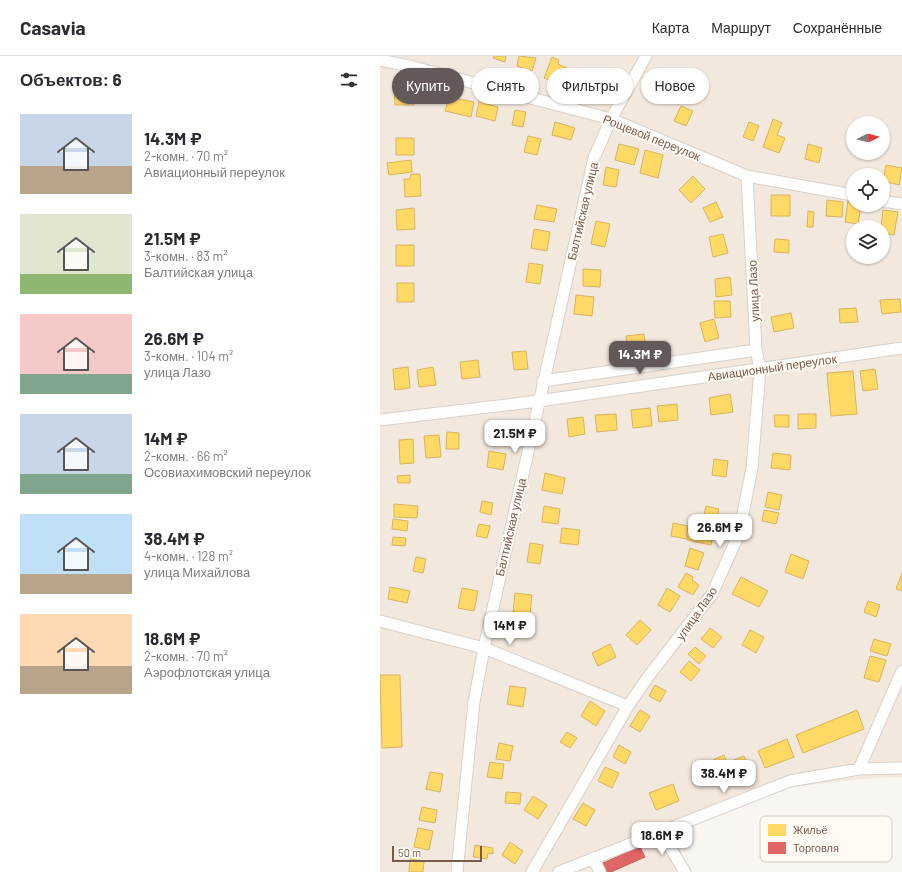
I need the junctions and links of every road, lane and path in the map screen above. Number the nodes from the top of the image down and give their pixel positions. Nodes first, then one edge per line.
1 (646, 56) edge
2 (380, 60) edge
3 (612, 119) junction
4 (747, 176) junction
5 (846, 194) edge
6 (890, 202) edge
7 (902, 204) edge
8 (902, 348) edge
9 (756, 350) junction
10 (760, 369) junction
11 (544, 381) junction
12 (539, 401) junction
13 (380, 420) edge
14 (380, 621) edge
15 (484, 648) junction
16 (902, 672) edge
17 (628, 706) junction
18 (902, 768) edge
19 (859, 769) junction
20 (660, 831) junction
21 (593, 858) junction
22 (457, 872) edge
23 (532, 872) edge
24 (559, 872) edge
25 (600, 872) edge
26 (685, 872) edge

1 - 3 street, Балтийская улица
2 - 3 street, Рощевой переулок
3 - 4 street, Рощевой переулок
3 - 11 street, Балтийская улица
4 - 5 street, Рощевой переулок
4 - 9 street, улица Лазо
6 - 7 street
8 - 10 street, Авиационный переулок
9 - 10 street, улица Лазо
9 - 11 street, Авиационный переулок
10 - 12 street, Авиационный переулок
10 - 17 street, улица Лазо
11 - 12 street, Балтийская улица
12 - 13 street, Авиационный переулок
12 - 15 street, Балтийская улица
14 - 15 street
15 - 17 street
15 - 22 street, Балтийская улица
16 - 19 street
17 - 23 street, улица Лазо
18 - 19 street
19 - 20 street
20 - 21 street
20 - 26 street
21 - 24 street
21 - 25 street

